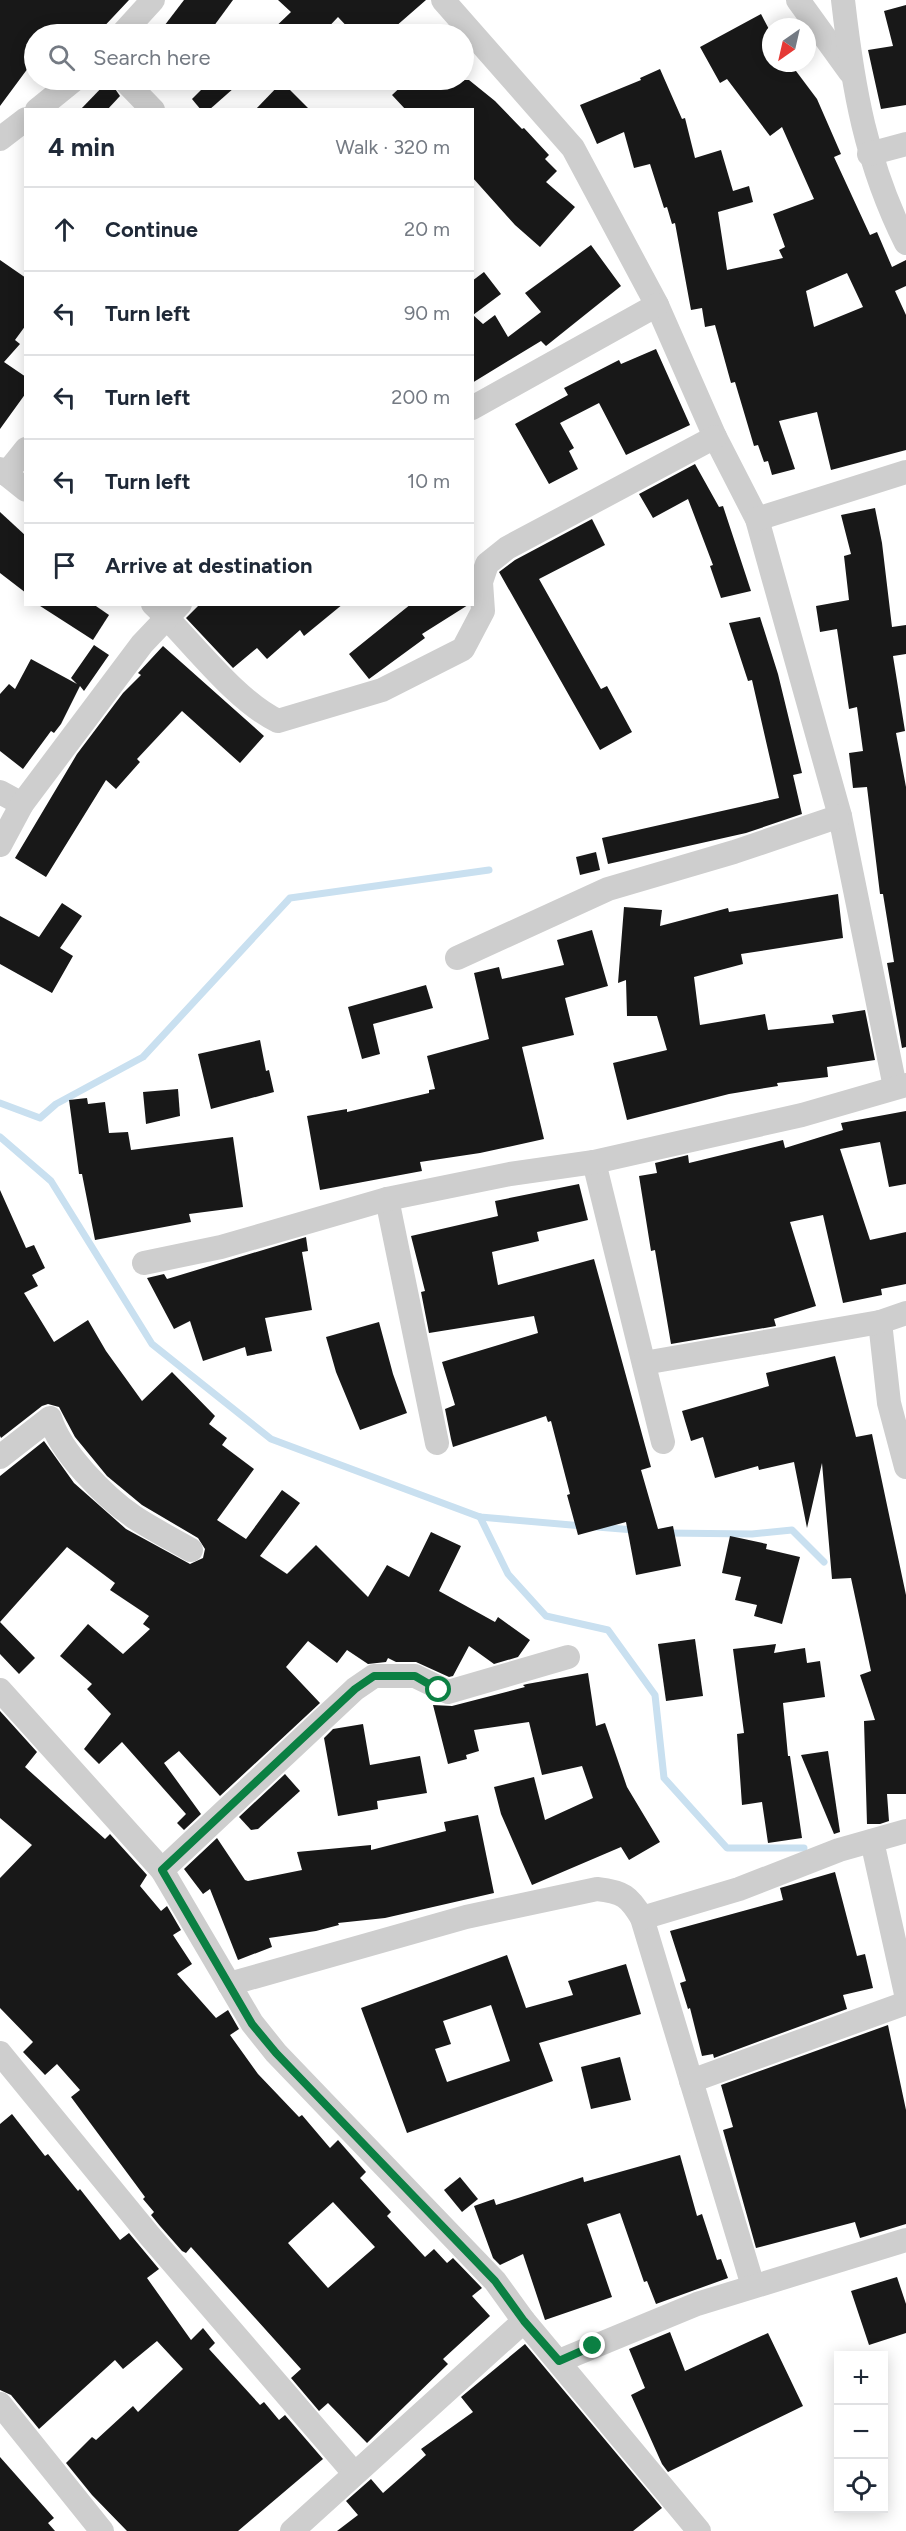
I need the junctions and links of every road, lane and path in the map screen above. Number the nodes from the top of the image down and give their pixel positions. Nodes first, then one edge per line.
1 (153, 0) edge
2 (443, 0) edge
3 (798, 0) edge
4 (843, 0) edge
5 (131, 24) edge
6 (464, 24) edge
7 (474, 35) edge
8 (851, 74) junction
9 (62, 90) edge
10 (134, 90) edge
11 (39, 108) edge
12 (151, 108) edge
13 (24, 121) edge
14 (0, 139) edge
15 (906, 144) edge
16 (869, 154) junction
17 (906, 243) edge
18 (657, 305) junction
19 (474, 407) edge
20 (715, 437) junction
21 (24, 450) edge
22 (3, 471) edge
23 (906, 472) edge
24 (24, 488) edge
25 (757, 519) junction
26 (166, 609) edge
27 (0, 792) edge
28 (22, 804) junction
29 (840, 816) junction
30 (0, 845) edge
31 (457, 957) dead end
32 (900, 1086) edge
33 (594, 1162) junction
34 (387, 1199) junction
35 (144, 1263) dead end
36 (906, 1313) edge
37 (880, 1322) junction
38 (644, 1363) junction
39 (663, 1442) dead end
40 (437, 1443) dead end
41 (0, 1457) edge
42 (906, 1467) edge
43 (191, 1550) dead end
44 (568, 1657) dead end
45 (0, 1690) edge
46 (906, 1831) edge
47 (872, 1841) junction
48 (162, 1870) junction
49 (642, 1918) junction
50 (229, 1984) junction
51 (906, 1994) edge
52 (906, 2004) edge
53 (0, 2053) edge
54 (691, 2080) junction
55 (906, 2240) edge
56 (753, 2286) junction
57 (524, 2321) junction
58 (559, 2361) junction
59 (0, 2404) edge
60 (354, 2473) junction
61 (102, 2531) edge
62 (292, 2531) edge
63 (699, 2531) edge

1 - 5 street
2 - 6 street
3 - 8 street
4 - 8 street
7 - 18 street
8 - 16 street
9 - 11 street
10 - 12 street
13 - 14 street
15 - 16 street
16 - 17 street
18 - 19 street
18 - 20 street
20 - 25 street
20 - 26 street
21 - 22 street
22 - 24 street
23 - 25 street
25 - 29 street
26 - 28 street
27 - 28 street
28 - 30 street
29 - 31 street
29 - 32 street
32 - 33 street
33 - 34 street
33 - 38 street
34 - 35 street
34 - 40 street
36 - 37 street
37 - 38 street
37 - 42 street
38 - 39 street
41 - 43 street
44 - 48 street
45 - 48 street
46 - 47 street
47 - 49 street
47 - 51 street
48 - 50 street
49 - 50 street
49 - 54 street
50 - 57 street
52 - 54 street
53 - 60 street
54 - 56 street
55 - 56 street
56 - 58 street
57 - 58 street
57 - 60 street
58 - 63 street
59 - 61 street
60 - 62 street

